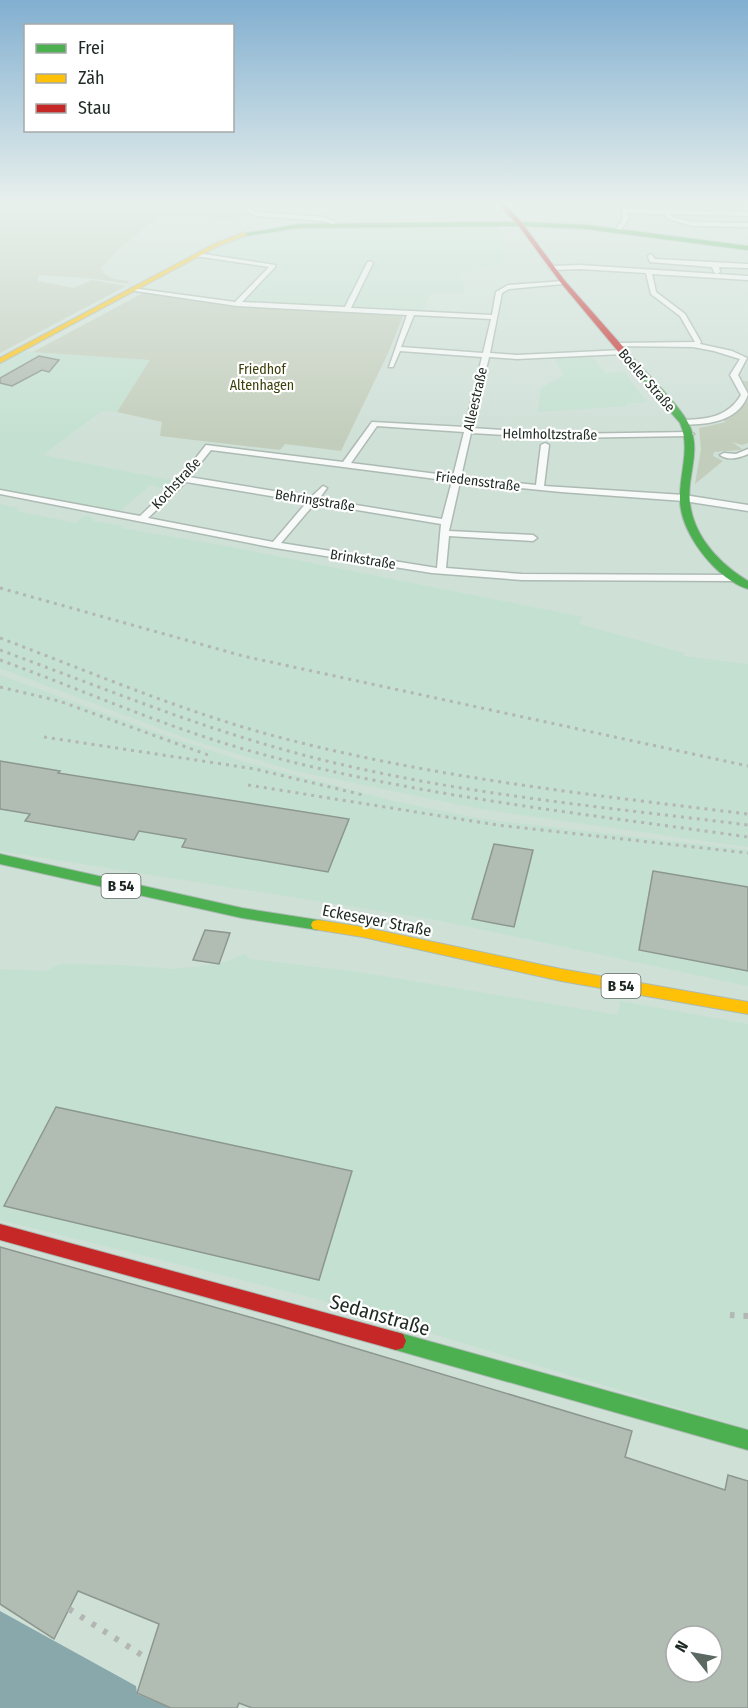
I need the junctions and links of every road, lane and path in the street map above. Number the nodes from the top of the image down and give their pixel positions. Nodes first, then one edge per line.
1 (563, 282) edge
2 (146, 283) edge
3 (257, 283) edge
4 (360, 283) edge
5 (556, 283) edge
6 (651, 283) edge
7 (132, 290) junction
8 (237, 304) junction
9 (347, 309) junction
10 (411, 313) junction
11 (495, 317) junction
12 (696, 347) junction
13 (397, 349) junction
14 (620, 349) junction
15 (485, 355) junction
16 (0, 362) edge
17 (391, 366) dead end
18 (687, 428) junction
19 (468, 432) junction
20 (545, 445) dead end
21 (209, 447) joint
22 (748, 451) edge
23 (724, 455) dead end
24 (346, 464) junction
25 (184, 479) junction
26 (458, 479) junction
27 (323, 488) dead end
28 (540, 488) junction
29 (0, 492) edge
30 (684, 498) junction
31 (314, 500) junction
32 (748, 508) edge
33 (142, 519) junction
34 (446, 522) junction
35 (445, 533) junction
36 (533, 538) dead end
37 (275, 545) junction
38 (441, 571) junction
39 (732, 578) junction
40 (748, 586) edge
41 (0, 859) edge
42 (748, 1008) edge
43 (0, 1232) edge
44 (748, 1440) edge

1 - 14 main road, Boeler Straße
2 - 7 main road
3 - 8 street
4 - 9 street
5 - 11 street, Alleestraße
6 - 12 street
7 - 8 street
7 - 16 main road
8 - 9 street
9 - 10 street
10 - 11 street
10 - 13 street
11 - 15 street, Alleestraße
12 - 14 street
12 - 18 street, Helmholtzstraße
13 - 15 street
13 - 17 street
14 - 15 street
14 - 18 main road, Boeler Straße
15 - 19 street, Alleestraße
18 - 19 street, Helmholtzstraße
18 - 30 main road
19 - 24 street, Helmholtzstraße
19 - 26 street, Alleestraße
20 - 28 street
21 - 24 street, Friedensstraße
21 - 25 street, Kochstraße
22 - 23 street
24 - 26 street, Friedensstraße
25 - 31 street, Behringstraße
25 - 33 street, Kochstraße
26 - 28 street, Friedensstraße
26 - 34 street, Alleestraße
27 - 31 street
28 - 30 street, Friedensstraße
29 - 33 street, Brinkstraße
30 - 32 street, Friedensstraße
30 - 39 main road
31 - 34 street, Behringstraße
31 - 37 street
33 - 37 street, Brinkstraße
34 - 35 street, Alleestraße
35 - 36 street
35 - 38 street, Alleestraße
37 - 38 street, Brinkstraße
38 - 39 street, Brinkstraße
39 - 40 main road
41 - 42 main road, Eckeseyer Straße / B 54
43 - 44 main road, Sedanstraße

